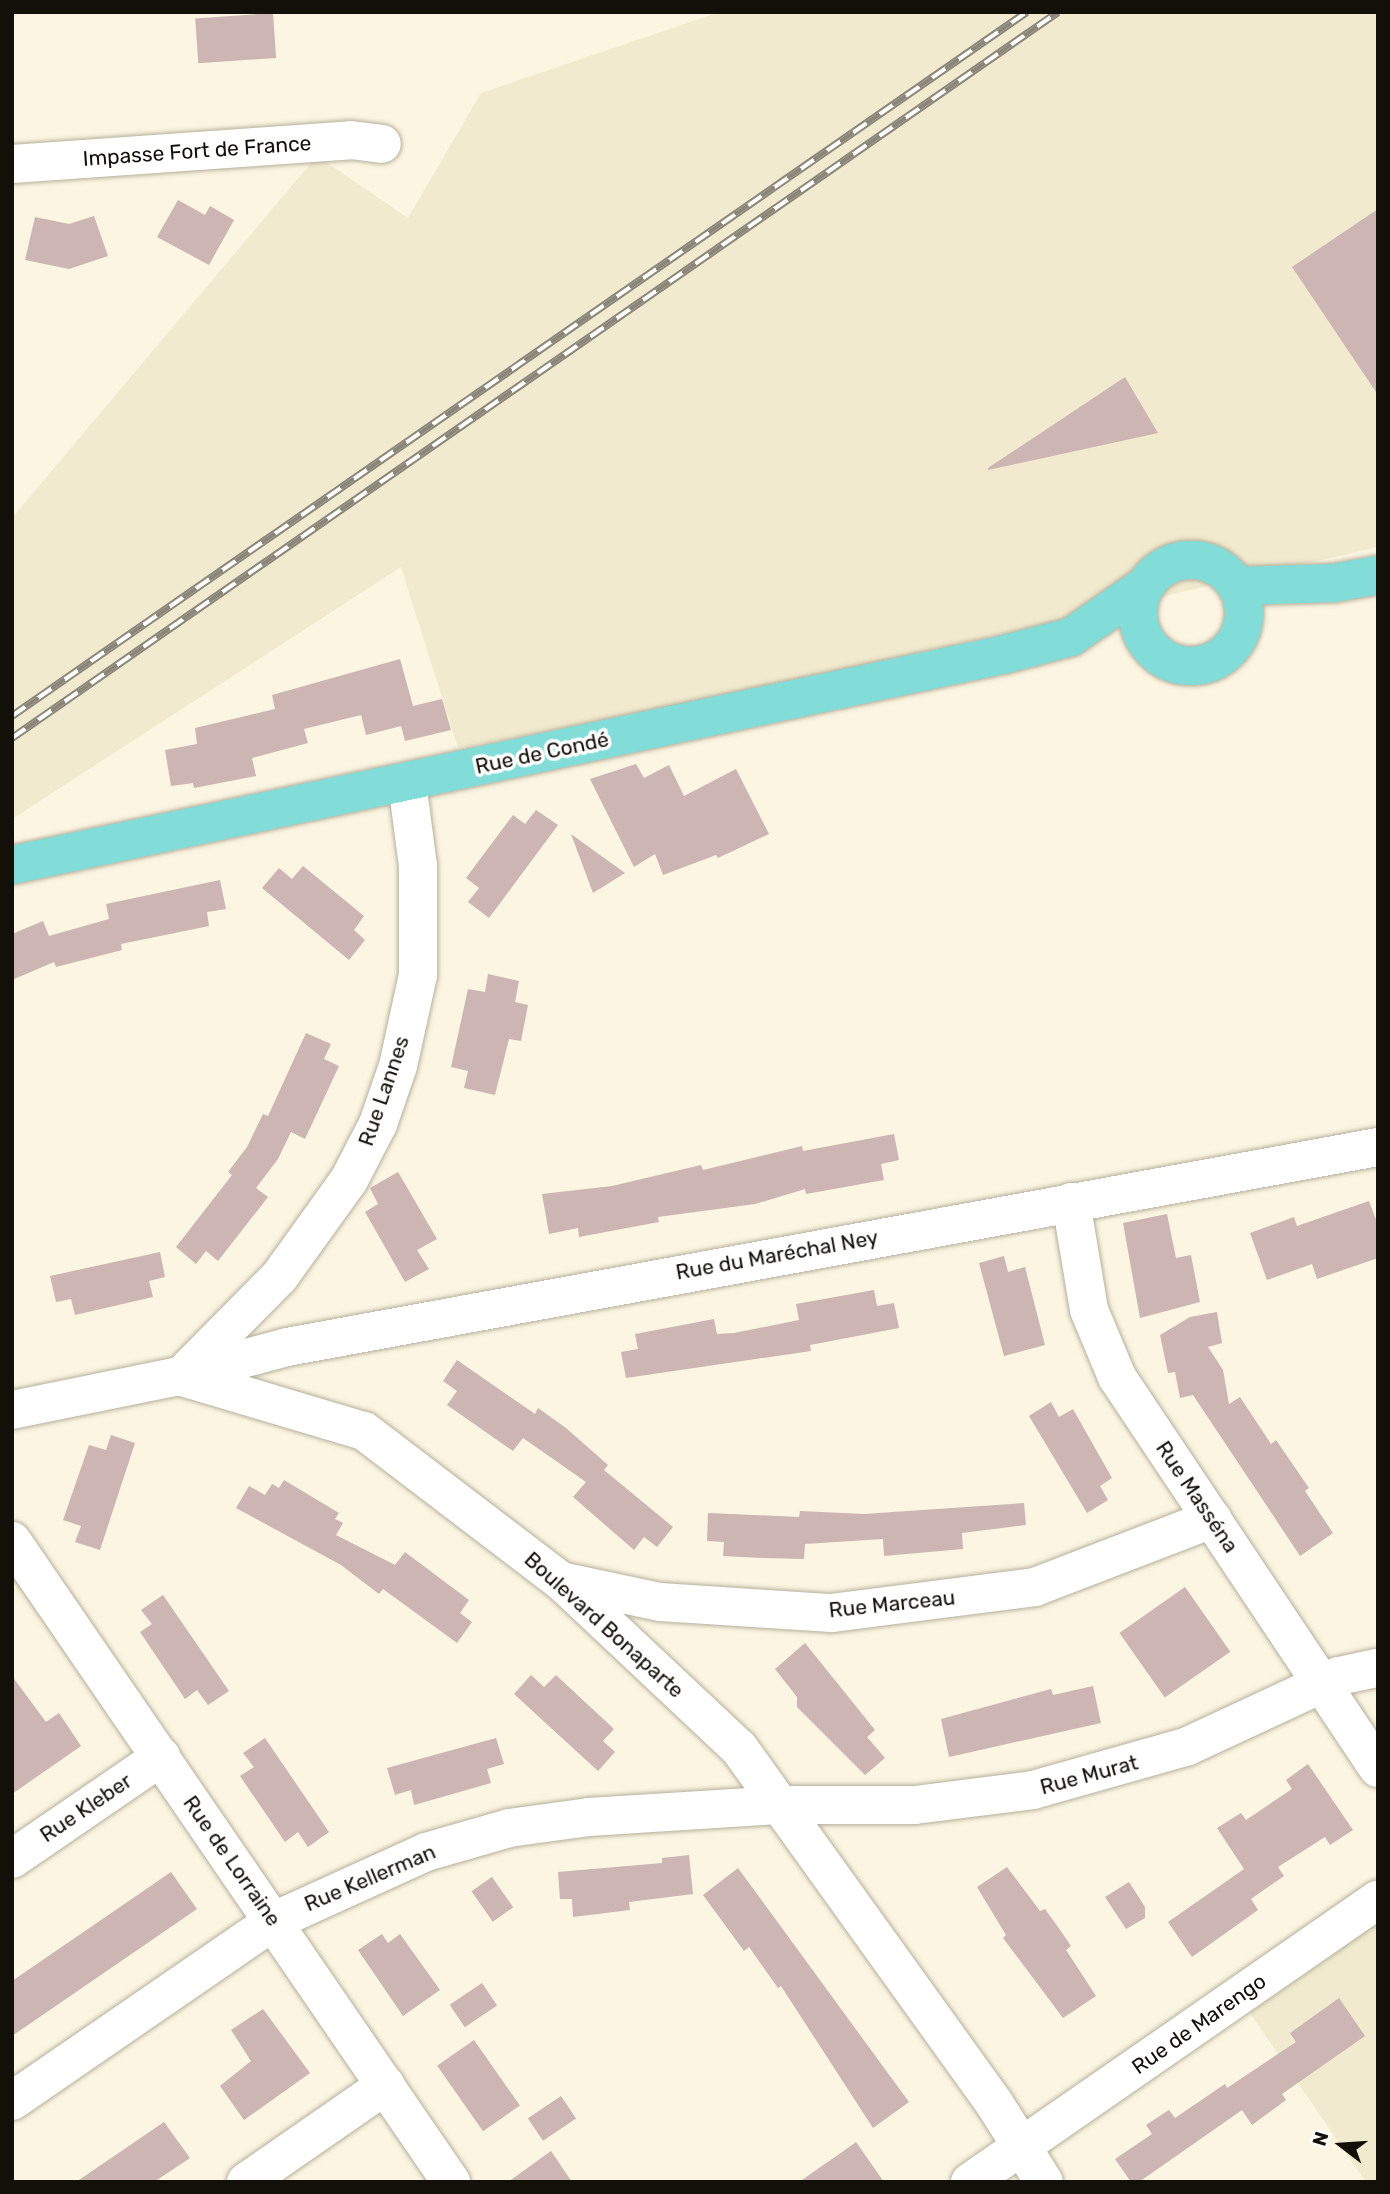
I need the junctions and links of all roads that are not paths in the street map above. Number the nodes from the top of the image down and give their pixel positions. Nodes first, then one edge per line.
1 (382, 144) dead end
2 (12, 164) edge
3 (1378, 575) edge
4 (1146, 584) junction
5 (1241, 604) junction
6 (1071, 637) junction
7 (1151, 648) junction
8 (407, 782) junction
9 (12, 865) edge
10 (1378, 1147) edge
11 (1071, 1202) junction
12 (179, 1376) junction
13 (12, 1410) edge
14 (1212, 1519) junction
15 (12, 1541) edge
16 (561, 1581) junction
17 (1378, 1668) edge
18 (1322, 1684) junction
19 (161, 1757) junction
20 (1378, 1769) edge
21 (782, 1805) junction
22 (12, 1859) edge
23 (1378, 1900) edge
24 (274, 1922) junction
25 (386, 2085) junction
26 (12, 2101) edge
27 (1021, 2148) junction
28 (246, 2182) edge
29 (452, 2182) edge
30 (970, 2182) edge
31 (1044, 2182) edge

1 - 2 street, Impasse Fort de France
3 - 5 main road
4 - 5 main road
4 - 6 main road, Rue de Condé
4 - 7 main road
5 - 7 main road
6 - 7 main road, Rue de Condé
6 - 8 main road, Rue de Condé
8 - 9 main road, Rue de Condé
8 - 12 street, Rue Lannes
10 - 11 street, Rue du Maréchal Ney
11 - 12 street, Rue du Maréchal Ney
11 - 14 street, Rue Masséna
12 - 13 street, Boulevard Bonaparte
12 - 16 street, Boulevard Bonaparte
14 - 16 street, Rue Marceau
14 - 18 street, Rue Masséna
15 - 19 street, Rue de Lorraine
16 - 21 street, Boulevard Bonaparte
17 - 18 street, Rue Murat
18 - 20 street, Rue Masséna
18 - 21 street, Rue Murat
19 - 22 street, Rue Kleber
19 - 24 street, Rue de Lorraine
21 - 24 street, Rue Kellerman
21 - 27 street, Boulevard Bonaparte
23 - 27 street, Rue de Marengo
24 - 25 street, Rue de Lorraine
24 - 26 street, Rue Kellerman
25 - 28 street
25 - 29 street, Rue de Lorraine
27 - 30 street, Rue de Marengo
27 - 31 street, Boulevard Bonaparte

